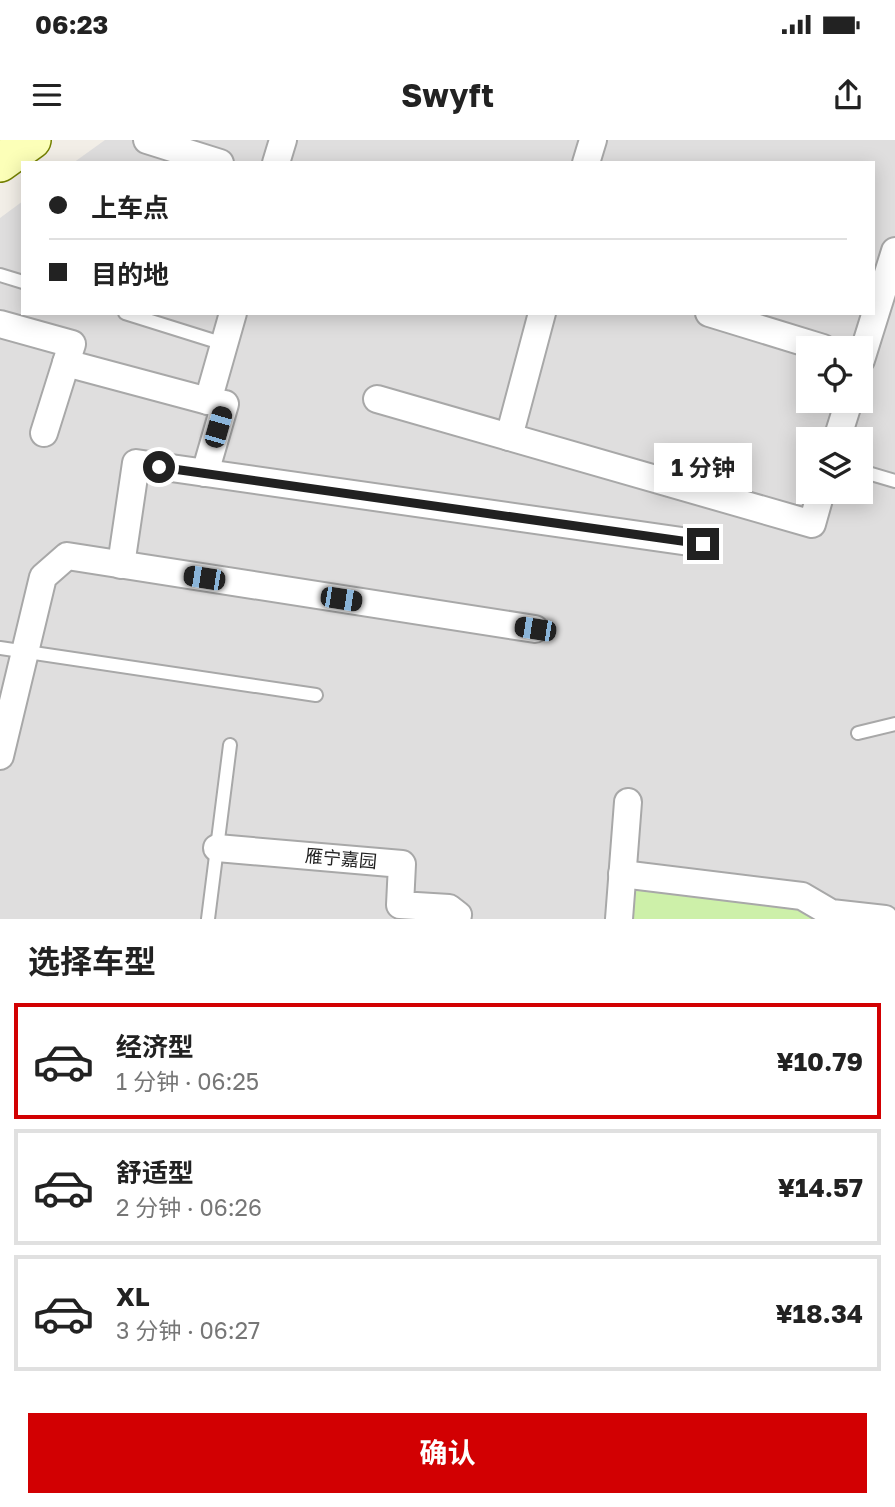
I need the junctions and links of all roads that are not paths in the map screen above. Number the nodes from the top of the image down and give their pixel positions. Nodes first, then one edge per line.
1 (32, 140) edge
2 (146, 140) edge
3 (283, 140) edge
4 (593, 140) edge
5 (214, 161) edge
6 (277, 161) edge
7 (587, 161) edge
8 (0, 163) edge
9 (895, 251) edge
10 (0, 275) edge
11 (21, 281) edge
12 (131, 315) edge
13 (232, 315) edge
14 (541, 315) edge
15 (716, 315) edge
16 (0, 324) edge
17 (868, 336) edge
18 (796, 340) edge
19 (224, 344) junction
20 (66, 363) junction
21 (376, 399) dead end
22 (208, 401) junction
23 (44, 433) dead end
24 (509, 437) junction
25 (205, 473) junction
26 (873, 475) edge
27 (895, 481) edge
28 (818, 504) edge
29 (703, 544) dead end
30 (121, 565) junction
31 (535, 629) dead end
32 (12, 650) edge
33 (316, 695) dead end
34 (895, 724) edge
35 (858, 733) dead end
36 (230, 745) dead end
37 (0, 756) edge
38 (628, 802) dead end
39 (217, 848) junction
40 (622, 874) junction
41 (208, 919) edge
42 (457, 919) edge
43 (619, 919) edge
44 (885, 919) edge

1 - 8 main road
2 - 5 street
3 - 6 street
4 - 7 street
9 - 17 street
10 - 11 lane
12 - 19 lane
13 - 19 street
14 - 24 street
15 - 18 street
16 - 20 street
19 - 22 street
20 - 22 street
20 - 23 street
21 - 24 street
22 - 25 street
24 - 28 street
25 - 29 street
25 - 30 street
26 - 27 lane
30 - 31 street
30 - 32 street
32 - 33 lane
32 - 37 street
34 - 35 lane
36 - 39 lane
38 - 40 street
39 - 41 lane
39 - 42 street, 雁宁嘉园
40 - 43 street
40 - 44 street

